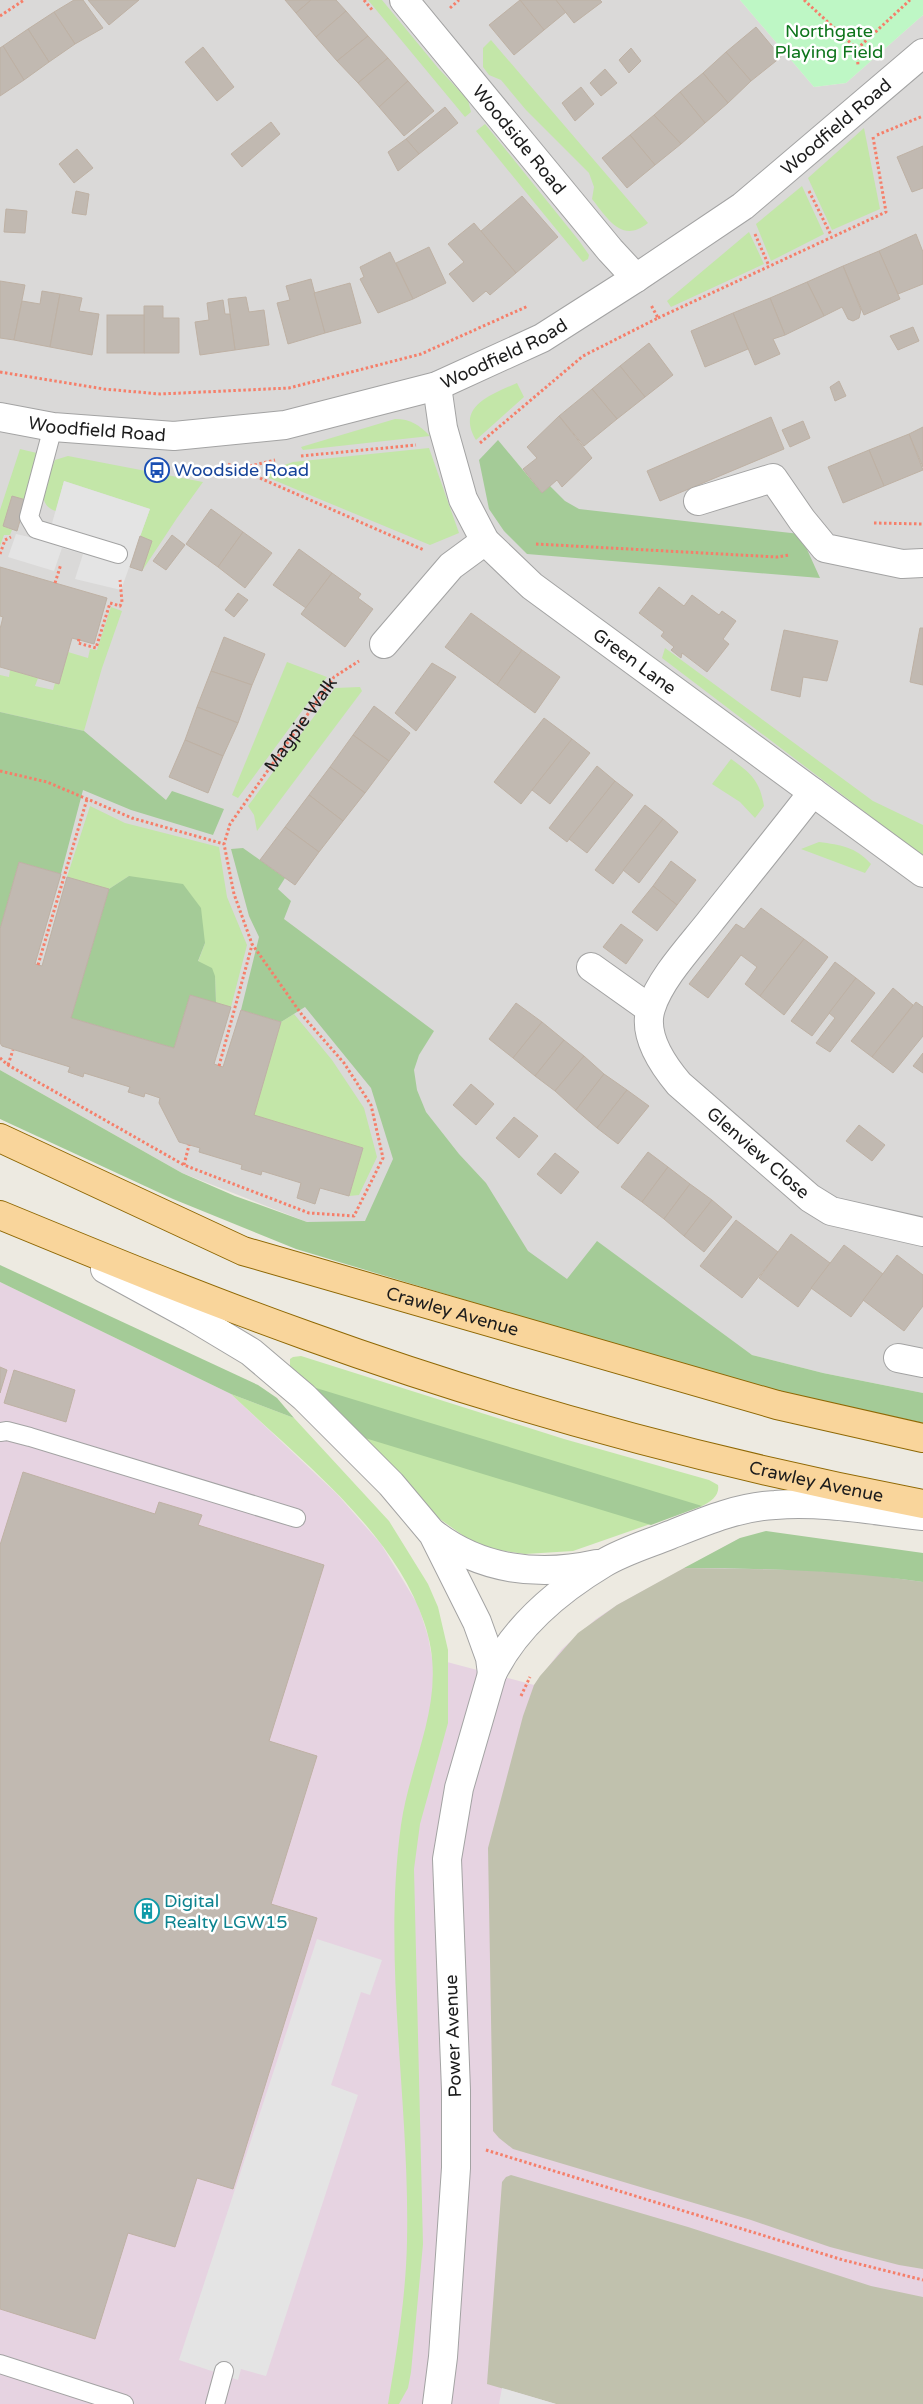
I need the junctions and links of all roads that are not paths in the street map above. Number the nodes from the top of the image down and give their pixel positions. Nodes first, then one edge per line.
1 (404, 0) edge
2 (923, 54) edge
3 (636, 278) junction
4 (437, 386) junction
5 (0, 417) edge
6 (53, 427) junction
7 (698, 501) dead end
8 (485, 541) junction
9 (118, 554) road end
10 (923, 563) edge
11 (384, 644) road end
12 (814, 792) junction
13 (923, 873) edge
14 (592, 967) dead end
15 (650, 1009) junction
16 (0, 1138) edge
17 (0, 1216) edge
18 (923, 1232) edge
19 (0, 1432) edge
20 (923, 1438) edge
21 (923, 1504) edge
22 (923, 1516) edge
23 (296, 1518) dead end
24 (433, 1534) junction
25 (605, 1562) junction
26 (492, 1674) junction
27 (0, 2364) edge
28 (224, 2371) dead end
29 (124, 2404) edge
30 (214, 2404) edge
31 (437, 2404) edge

1 - 3 street, Woodside Road
2 - 3 street, Woodfield Road
3 - 4 street, Woodfield Road
4 - 6 street, Woodfield Road
4 - 8 street, Green Lane
5 - 6 street, Woodfield Road
6 - 9 lane
7 - 10 street
8 - 11 street
8 - 12 street, Green Lane
12 - 13 street, Green Lane
12 - 15 street
14 - 15 street
15 - 18 street, Glenview Close
16 - 20 main road, Crawley Avenue
17 - 21 main road, Crawley Avenue
17 - 24 street
19 - 23 lane
22 - 25 street
24 - 25 street
24 - 26 street
25 - 26 street
26 - 31 street, Power Avenue
27 - 29 lane
28 - 30 lane

